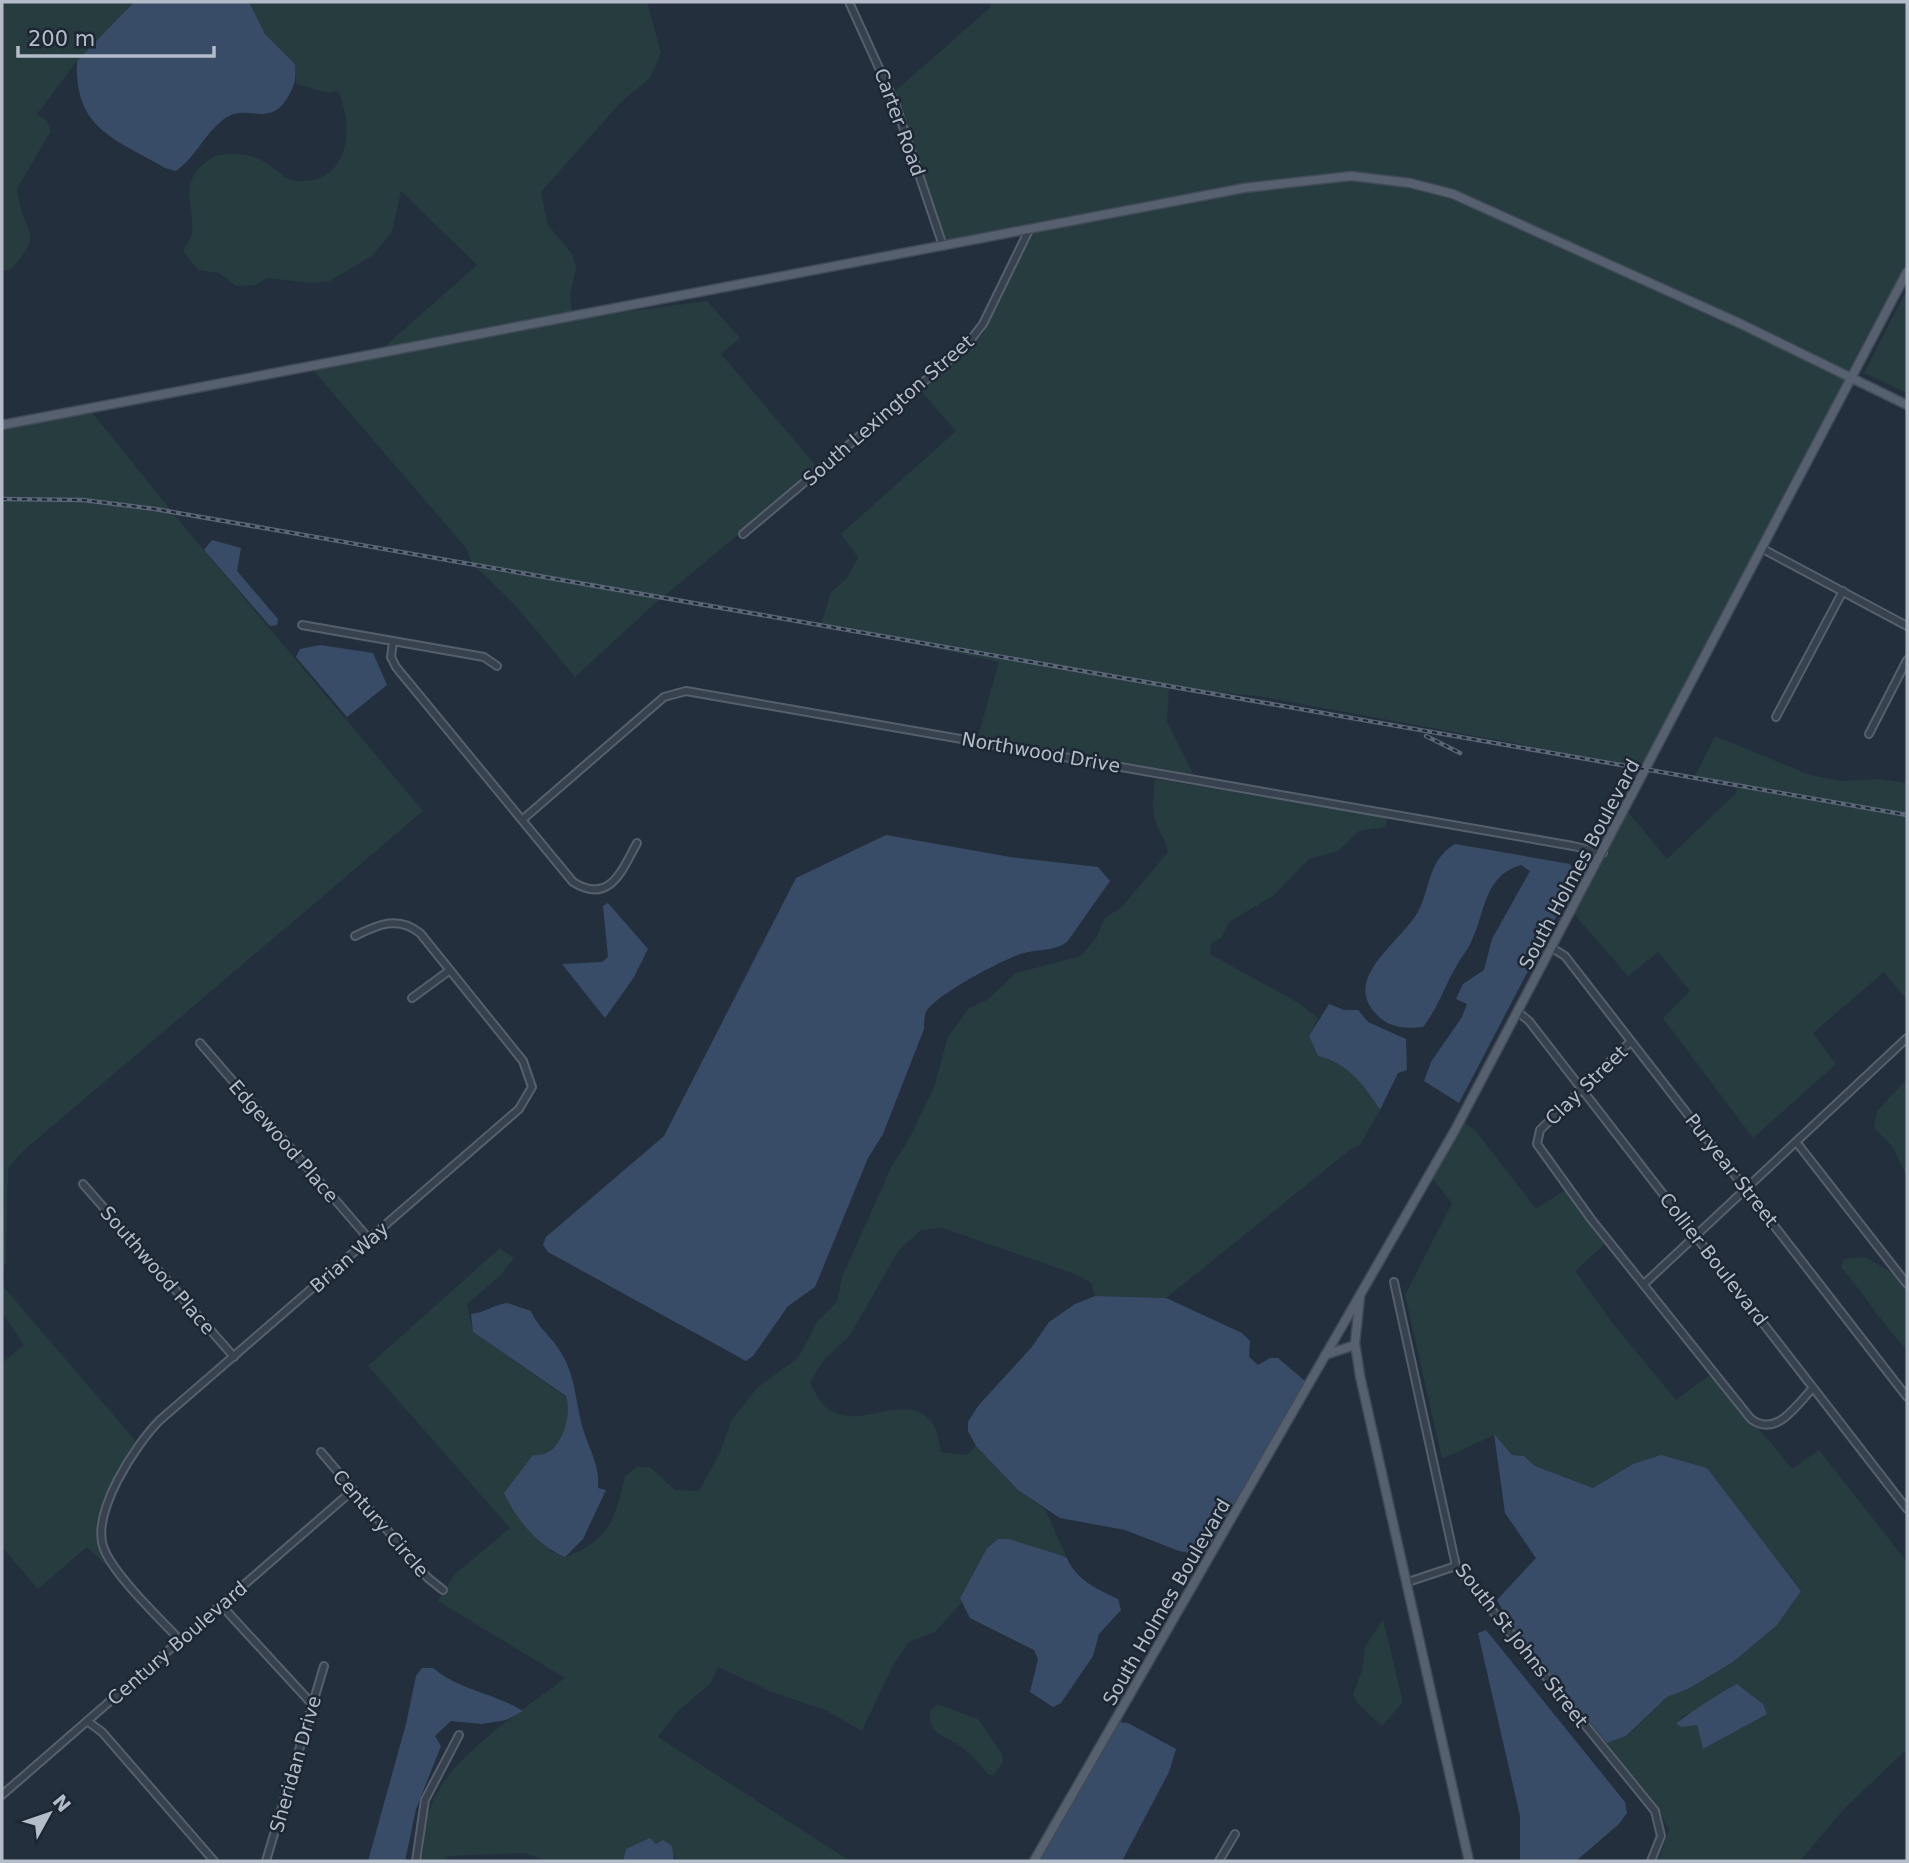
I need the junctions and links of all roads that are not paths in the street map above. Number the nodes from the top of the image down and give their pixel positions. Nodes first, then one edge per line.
1 (849, 2) edge
2 (1029, 230) junction
3 (943, 246) junction
4 (1907, 272) edge
5 (1850, 378) junction
6 (1907, 405) edge
7 (2, 425) edge
8 (743, 534) dead end
9 (1763, 549) junction
10 (1843, 591) junction
11 (302, 625) dead end
12 (1907, 626) edge
13 (393, 642) junction
14 (1907, 660) edge
15 (496, 666) dead end
16 (1776, 718) dead end
17 (1869, 734) dead end
18 (522, 820) junction
19 (637, 843) dead end
20 (1603, 853) junction
21 (355, 936) dead end
22 (1552, 948) junction
23 (450, 970) junction
24 (412, 998) dead end
25 (1518, 1012) junction
26 (1907, 1038) edge
27 (1631, 1041) junction
28 (200, 1043) dead end
29 (1581, 1088) junction
30 (1797, 1143) junction
31 (83, 1184) dead end
32 (1747, 1190) junction
33 (1697, 1238) junction
34 (369, 1239) junction
35 (1394, 1282) dead end
36 (1644, 1284) junction
37 (1907, 1284) edge
38 (1360, 1290) junction
39 (1355, 1345) junction
40 (234, 1357) junction
41 (1322, 1357) junction
42 (1813, 1388) junction
43 (1907, 1397) edge
44 (321, 1452) dead end
45 (352, 1491) junction
46 (1907, 1508) edge
47 (1456, 1566) junction
48 (1408, 1582) junction
49 (443, 1590) dead end
50 (221, 1605) junction
51 (180, 1640) junction
52 (324, 1666) dead end
53 (313, 1705) junction
54 (87, 1721) junction
55 (458, 1735) dead end
56 (2, 1796) edge
57 (1235, 1834) dead end
58 (214, 1861) edge
59 (266, 1861) edge
60 (416, 1861) edge
61 (1034, 1861) edge
62 (1219, 1861) edge
63 (1469, 1861) edge
64 (1651, 1861) edge

1 - 3 street, Carter Road
2 - 3 main road
2 - 5 main road
2 - 8 street, South Lexington Street
3 - 7 main road
4 - 5 main road, South Holmes Boulevard
5 - 6 main road
5 - 9 main road, South Holmes Boulevard
9 - 10 street
9 - 20 main road, South Holmes Boulevard
10 - 12 street
10 - 16 street
11 - 13 street
13 - 15 street
13 - 18 street
14 - 17 street
18 - 19 street
18 - 20 street, Northwood Drive
20 - 22 main road, South Holmes Boulevard
21 - 23 street, Brian Way
22 - 25 main road, South Holmes Boulevard
22 - 27 street, Puryear Street
23 - 24 street
23 - 34 street, Brian Way
25 - 29 street, Collier Boulevard
25 - 38 main road, South Holmes Boulevard
26 - 30 street
27 - 29 street, Clay Street
27 - 32 street, Puryear Street
28 - 34 street, Edgewood Place
29 - 33 street, Collier Boulevard
29 - 36 street, Clay Street
30 - 32 street
30 - 37 street
31 - 40 street, Southwood Place
32 - 33 street
32 - 43 street, Puryear Street
33 - 36 street
33 - 42 street, Collier Boulevard
34 - 40 street, Brian Way
35 - 47 street, South St Johns Street
36 - 42 street
38 - 39 main road
38 - 41 main road, South Holmes Boulevard
39 - 41 main road
39 - 48 main road
40 - 51 street, Brian Way
41 - 61 main road, South Holmes Boulevard
42 - 46 street, Collier Boulevard
44 - 45 street, Century Circle
45 - 49 street, Century Circle
45 - 50 street, Century Boulevard
47 - 48 street
47 - 64 street, South St Johns Street
48 - 63 main road
50 - 51 street, Century Boulevard
50 - 53 street
51 - 54 street, Century Boulevard
52 - 53 street, Sheridan Drive
53 - 59 street, Sheridan Drive
54 - 56 street, Century Boulevard
54 - 58 street
55 - 60 street
57 - 62 street

